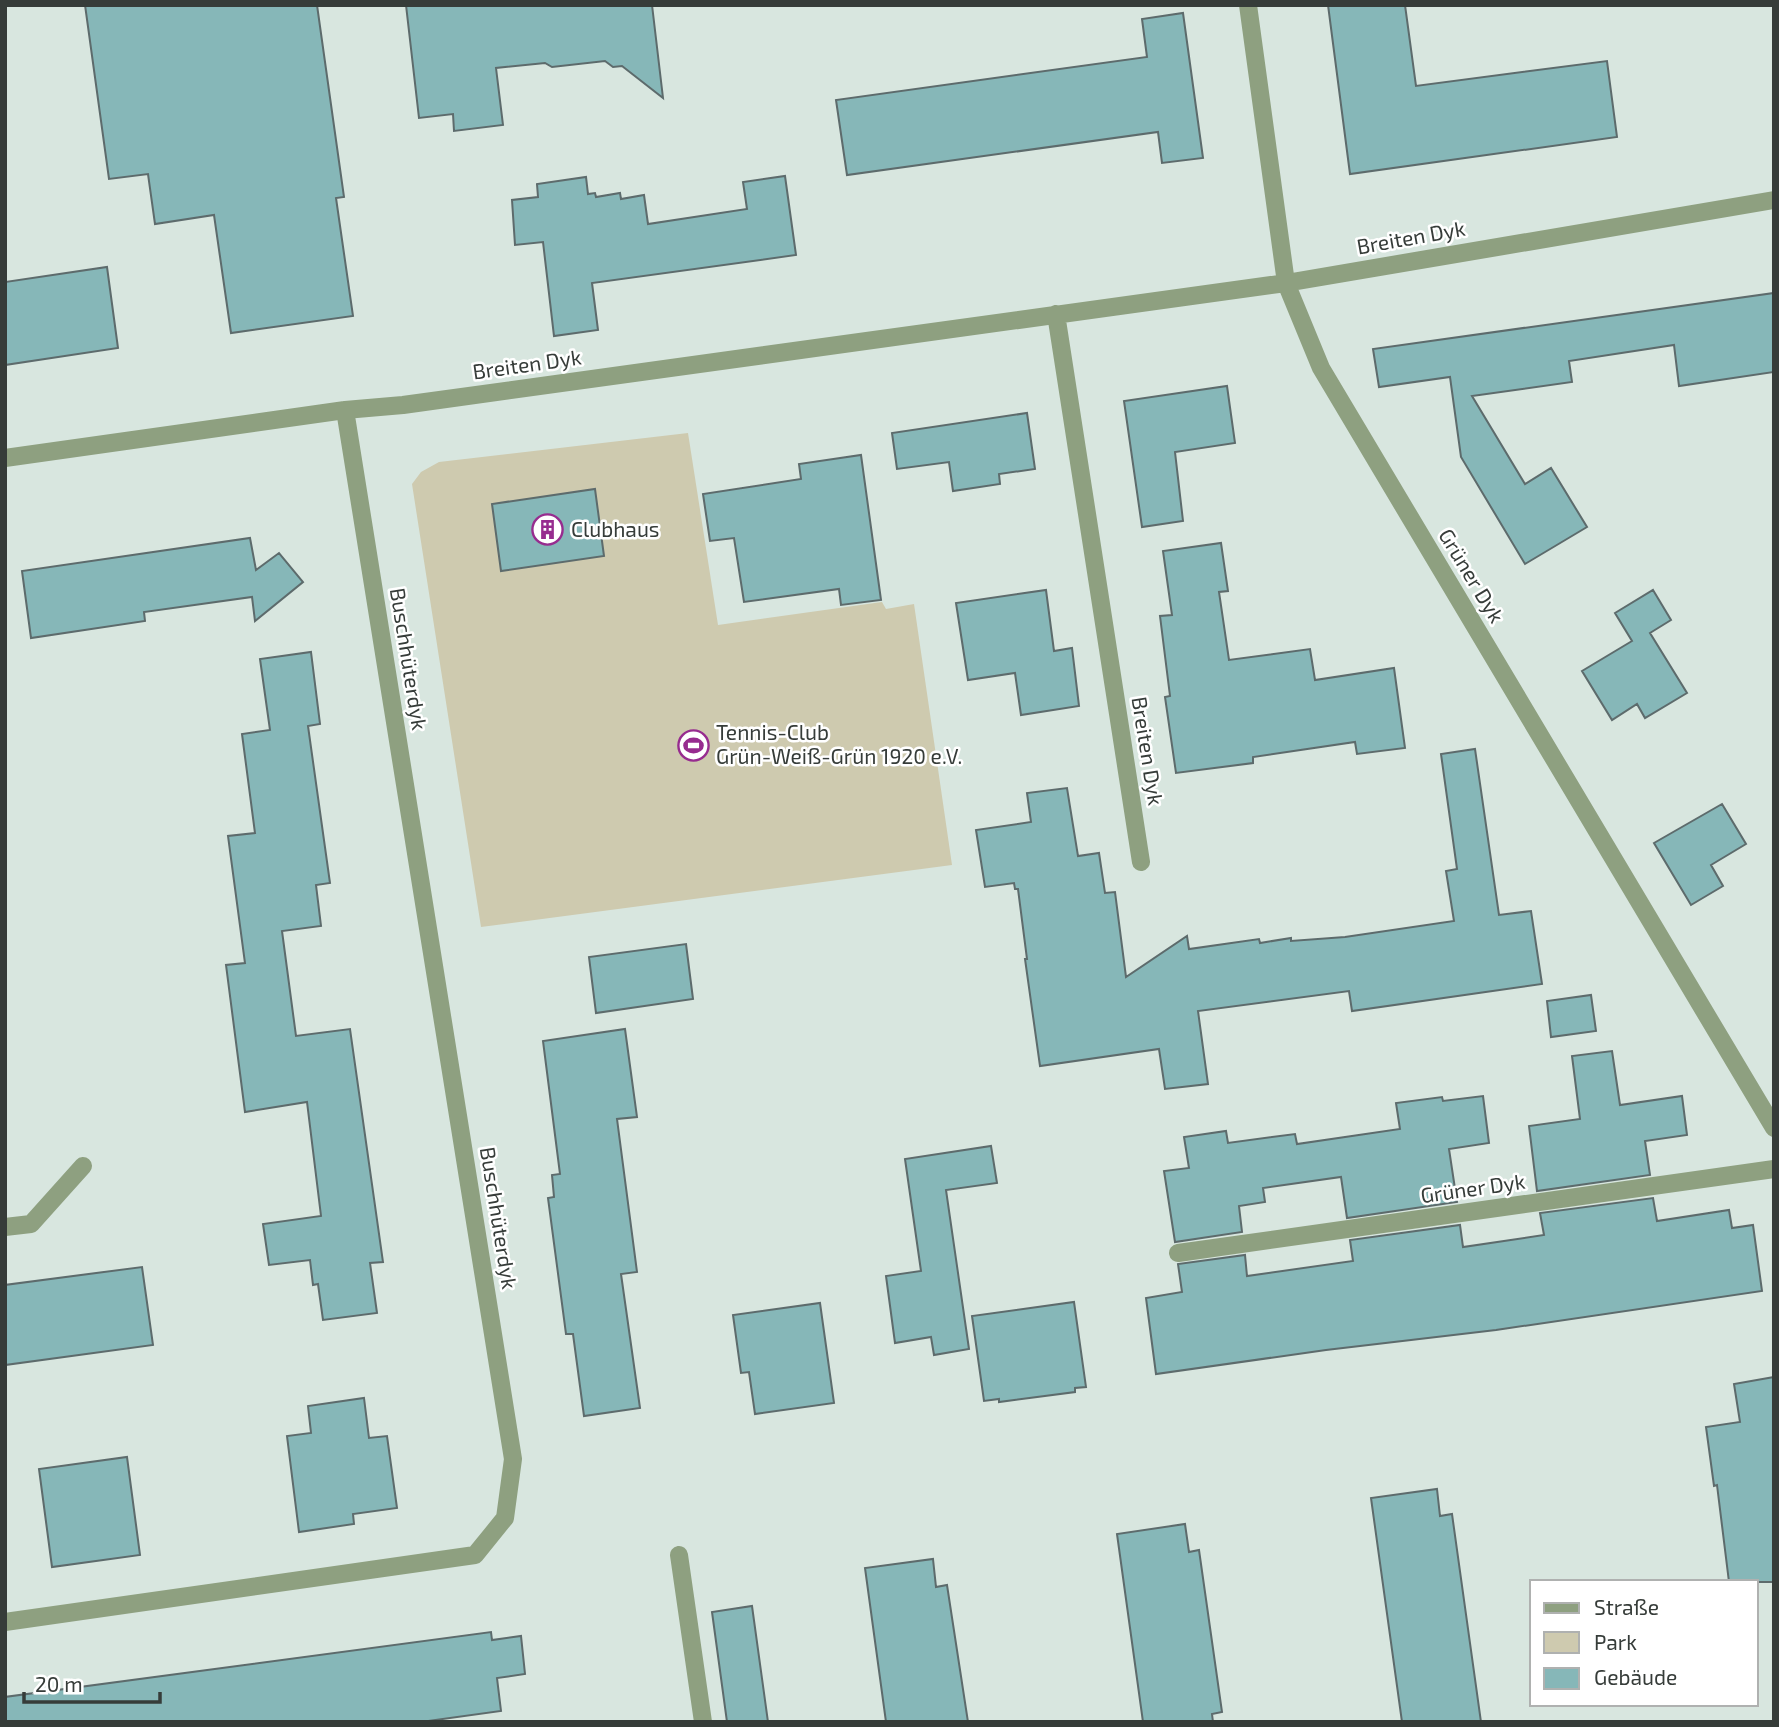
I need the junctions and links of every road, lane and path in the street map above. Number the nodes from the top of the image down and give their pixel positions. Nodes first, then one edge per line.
1 (1248, 5) edge
2 (1774, 200) edge
3 (1286, 283) junction
4 (1056, 314) junction
5 (345, 410) junction
6 (5, 458) edge
7 (1141, 862) dead end
8 (1774, 1128) edge
9 (83, 1166) dead end
10 (1774, 1169) edge
11 (5, 1227) edge
12 (1178, 1253) dead end
13 (679, 1555) dead end
14 (5, 1622) edge
15 (703, 1722) edge

1 - 3 street, Grüner Dyk
2 - 3 street, Breiten Dyk
3 - 4 street, Breiten Dyk
3 - 8 street, Grüner Dyk
4 - 5 street, Breiten Dyk
4 - 7 street, Breiten Dyk
5 - 6 street, Breiten Dyk
5 - 14 street, Buschhüterdyk
9 - 11 street
10 - 12 street, Grüner Dyk
13 - 15 street

